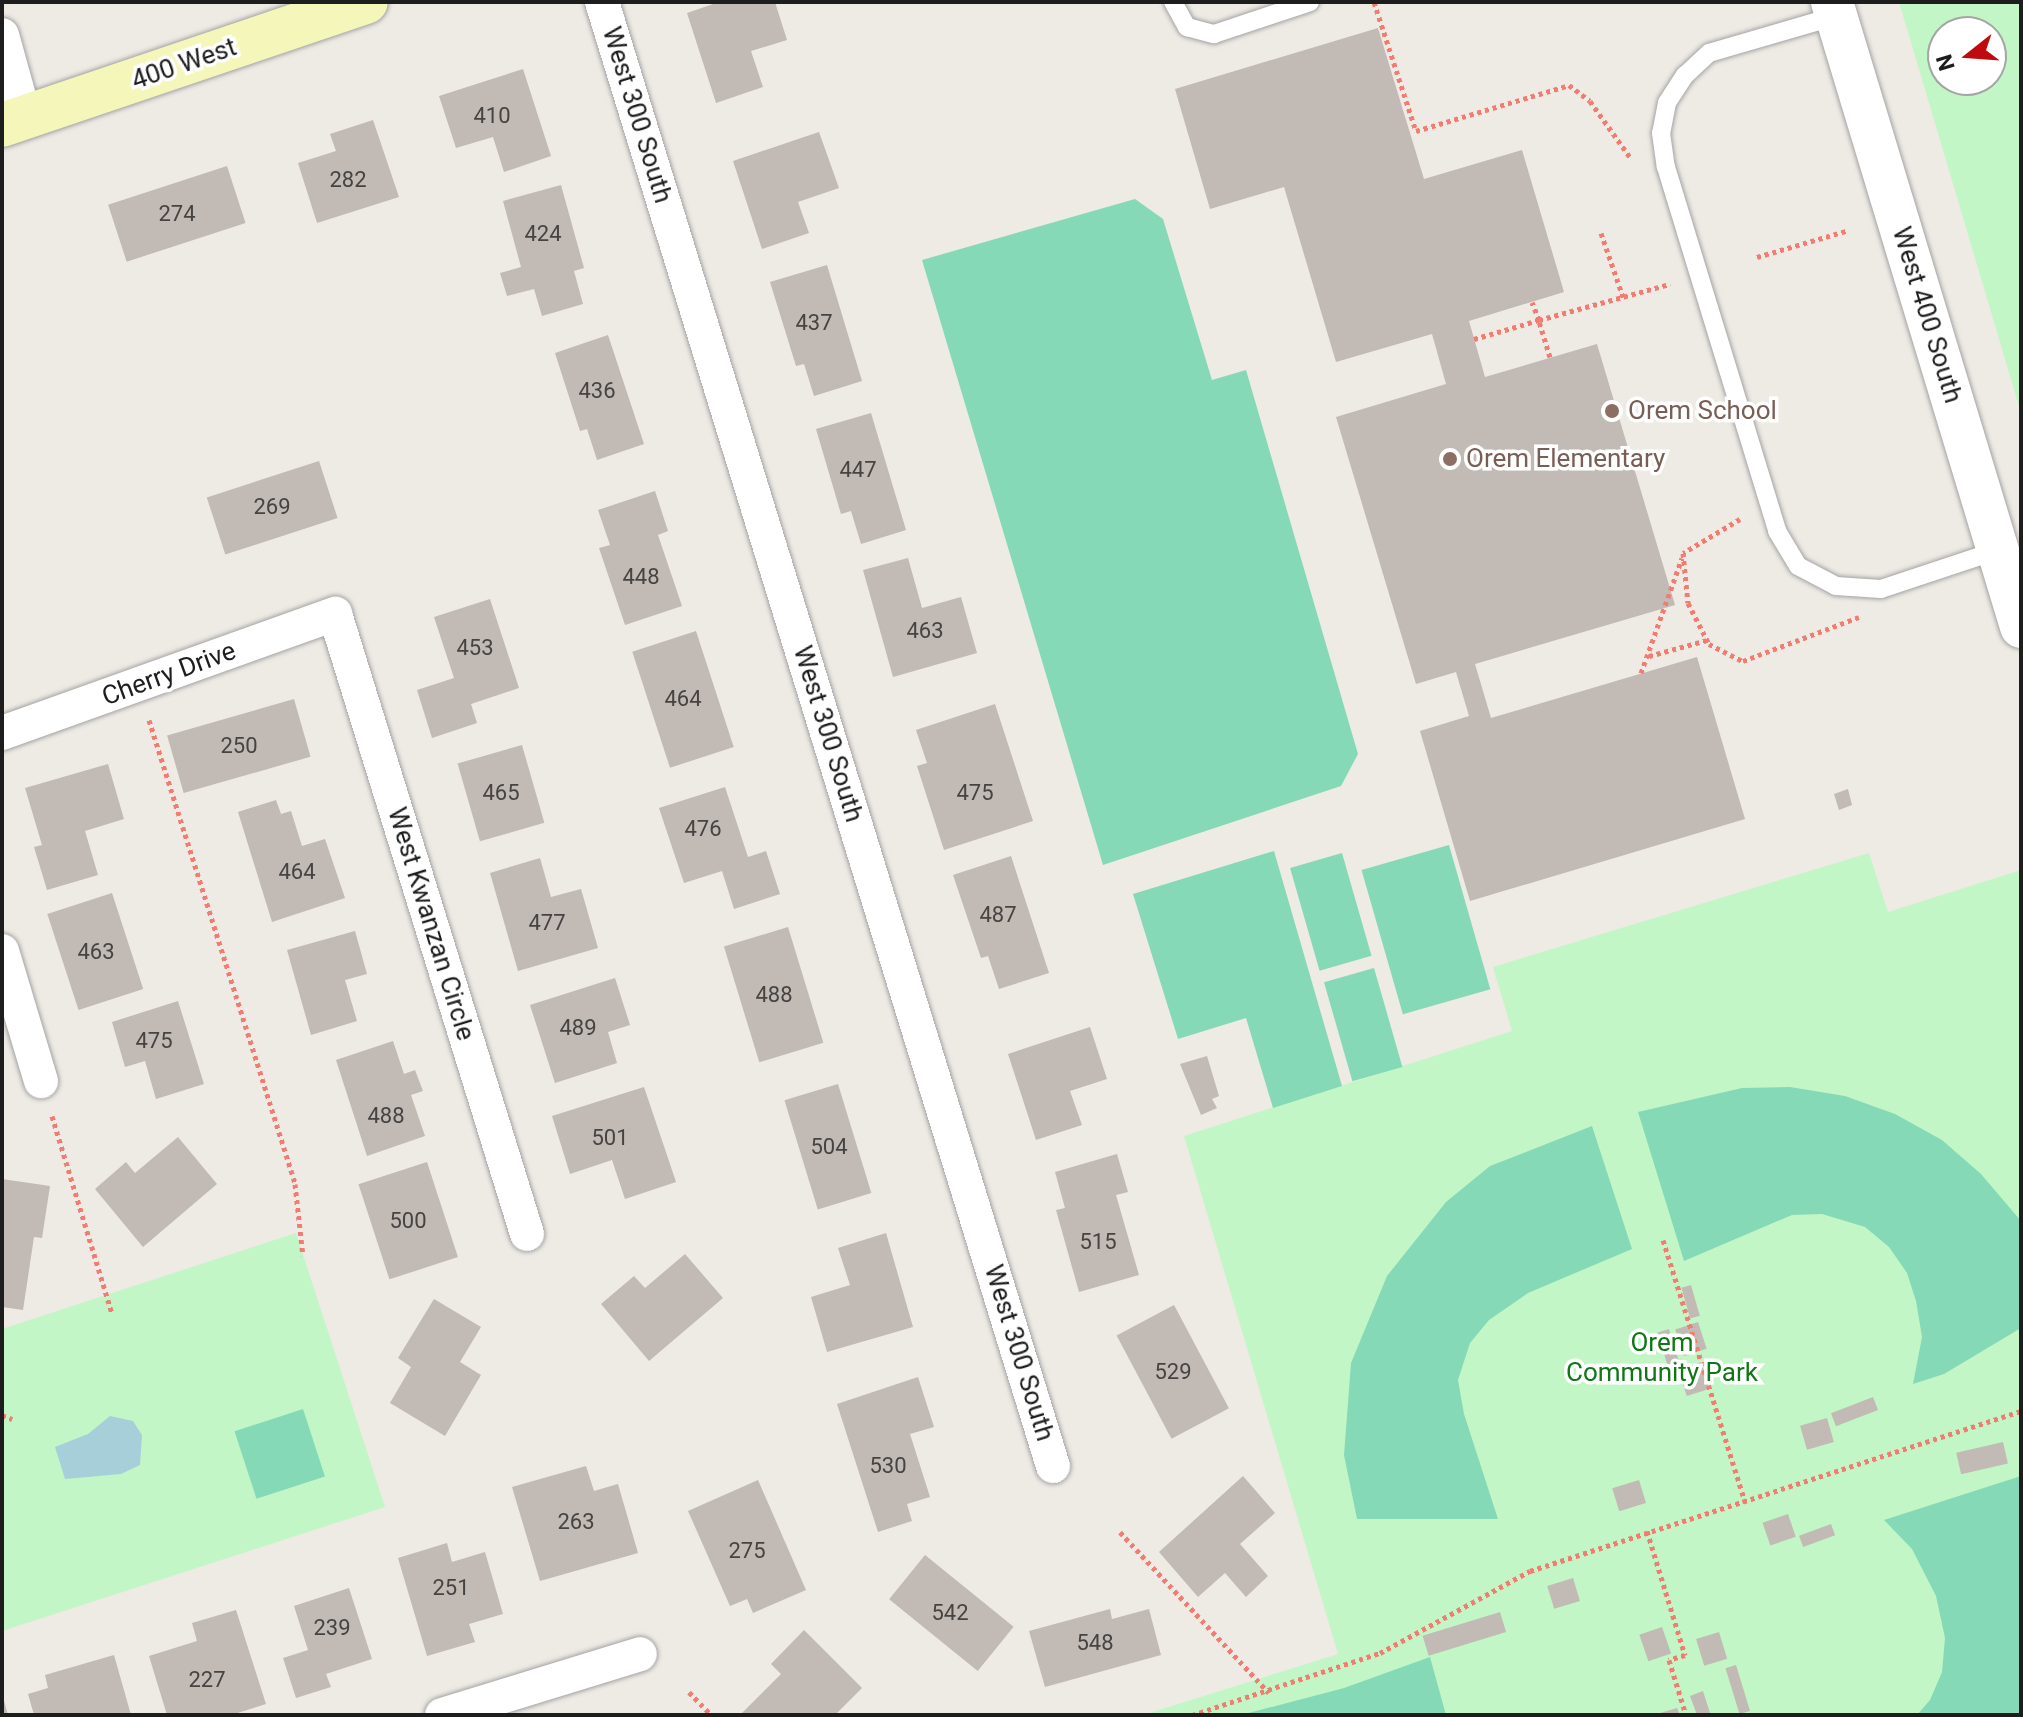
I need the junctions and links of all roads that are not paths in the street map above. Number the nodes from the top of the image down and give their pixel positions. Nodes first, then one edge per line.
1 (366, 2) edge
2 (602, 2) edge
3 (1173, 2) edge
4 (1310, 2) edge
5 (1834, 9) edge
6 (2, 35) edge
7 (14, 121) edge
8 (1998, 550) junction
9 (335, 614) joint
10 (2021, 627) edge
11 (2, 733) edge
12 (2, 951) edge
13 (41, 1081) road end
14 (527, 1234) dead end
15 (1053, 1466) dead end
16 (640, 1654) dead end
17 (442, 1715) edge

1 - 7 main road, 400 West
2 - 15 street, West 300 South
3 - 4 lane
5 - 8 street, West 400 South
5 - 8 lane
6 - 7 street
8 - 10 street, West 400 South
9 - 11 street, Cherry Drive
9 - 14 street, West Kwanzan Circle
12 - 13 street
16 - 17 street

